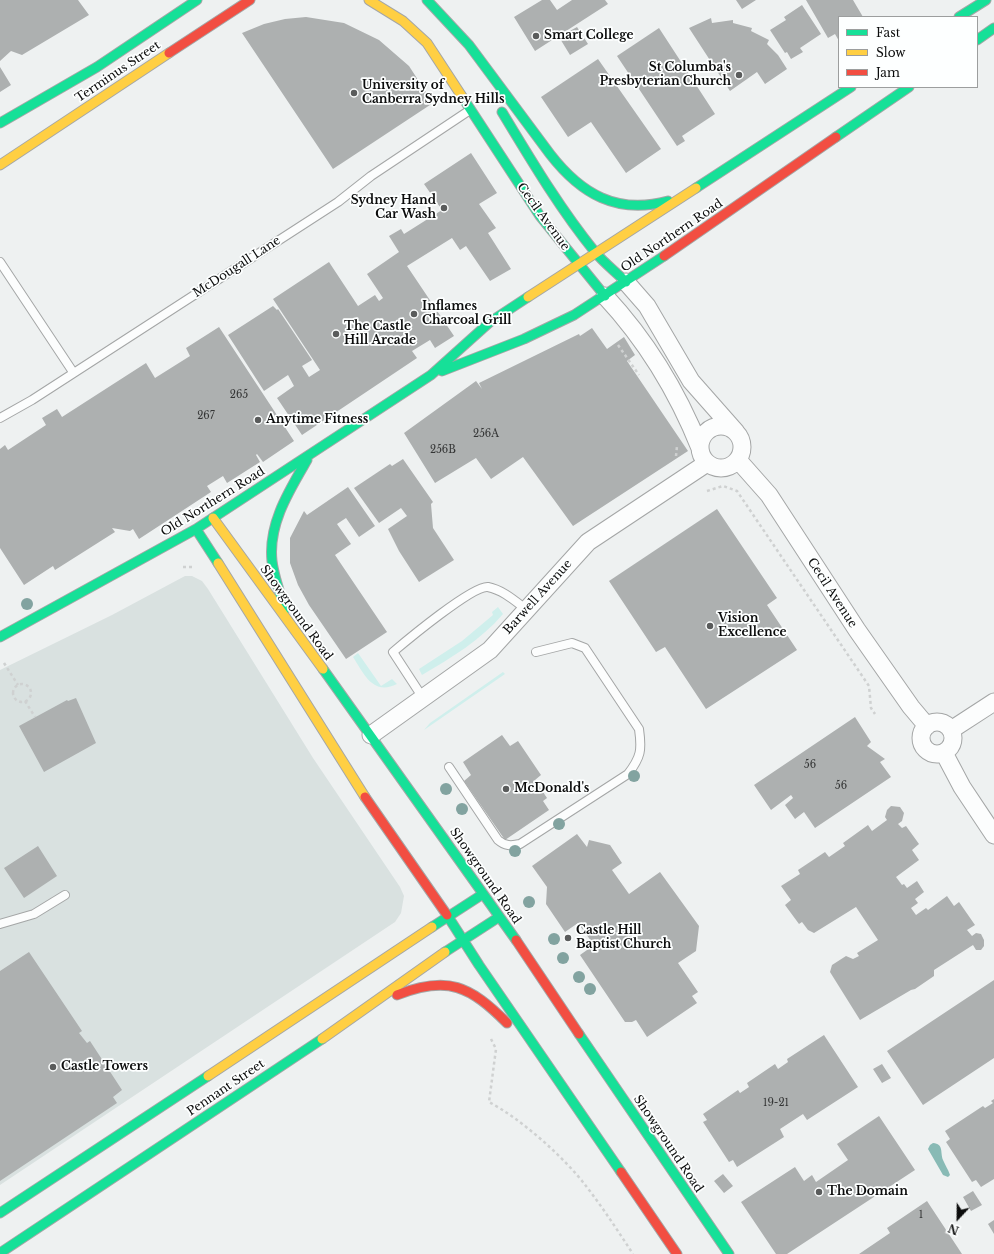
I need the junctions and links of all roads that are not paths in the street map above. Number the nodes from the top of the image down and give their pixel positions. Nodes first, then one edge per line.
1 (197, 0) edge
2 (250, 0) edge
3 (369, 0) edge
4 (428, 0) edge
5 (986, 0) edge
6 (961, 16) edge
7 (994, 28) edge
8 (978, 39) edge
9 (483, 65) junction
10 (849, 88) edge
11 (909, 88) edge
12 (470, 110) junction
13 (0, 123) edge
14 (0, 165) edge
15 (687, 193) junction
16 (596, 253) junction
17 (0, 262) edge
18 (578, 264) junction
19 (626, 282) junction
20 (605, 296) junction
21 (73, 372) junction
22 (432, 375) junction
23 (0, 418) edge
24 (736, 432) junction
25 (704, 455) junction
26 (310, 456) junction
27 (738, 460) junction
28 (212, 518) junction
29 (196, 529) junction
30 (527, 610) junction
31 (291, 626) junction
32 (0, 636) edge
33 (536, 652) dead end
34 (423, 698) junction
35 (994, 702) edge
36 (926, 726) junction
37 (952, 730) junction
38 (371, 735) junction
39 (944, 753) junction
40 (449, 768) dead end
41 (994, 835) edge
42 (482, 894) junction
43 (65, 895) dead end
44 (449, 917) junction
45 (499, 917) junction
46 (0, 924) edge
47 (463, 939) junction
48 (351, 1020) junction
49 (557, 1077) junction
50 (0, 1213) edge
51 (0, 1252) edge
52 (677, 1254) edge
53 (729, 1254) edge

1 - 13 main road, Terminus Street
2 - 14 main road, Terminus Street
3 - 12 main road, Cecil Avenue
4 - 9 main road, Cecil Avenue
5 - 6 main road
7 - 8 main road
9 - 15 main road, Cecil Avenue
9 - 16 main road, Cecil Avenue
10 - 15 main road, Old Northern Road
11 - 19 main road, Old Northern Road
12 - 18 main road, Cecil Avenue
12 - 21 lane, McDougall Lane
15 - 16 main road, Old Northern Road
16 - 18 main road, Old Northern Road
16 - 19 main road, Cecil Avenue
17 - 21 lane
18 - 20 main road, Cecil Avenue
18 - 22 main road, Old Northern Road
19 - 20 main road, Old Northern Road
19 - 24 street, Cecil Avenue
20 - 22 main road, Old Northern Road
20 - 25 street, Cecil Avenue
21 - 23 lane, McDougall Lane
22 - 26 main road, Old Northern Road
24 - 25 street
24 - 27 street
25 - 27 street
25 - 30 street, Barwell Avenue
26 - 28 main road, Old Northern Road
26 - 31 main road
27 - 36 street, Cecil Avenue
28 - 29 main road, Old Northern Road
28 - 31 main road, Showground Road
29 - 32 main road, Old Northern Road
29 - 44 main road
30 - 34 street, Barwell Avenue
30 - 34 lane
31 - 38 main road, Showground Road
33 - 40 lane
34 - 38 street, Barwell Avenue
35 - 37 street
36 - 37 street
36 - 39 street
37 - 39 street
38 - 42 main road, Showground Road
39 - 41 street
42 - 44 main road, Pennant Street
42 - 45 main road, Showground Road
43 - 46 lane
44 - 47 main road
44 - 50 main road, Pennant Street
45 - 47 main road, Pennant Street
45 - 53 main road, Showground Road
47 - 48 main road, Pennant Street
47 - 49 main road
48 - 49 main road
48 - 51 main road, Pennant Street
49 - 52 main road

